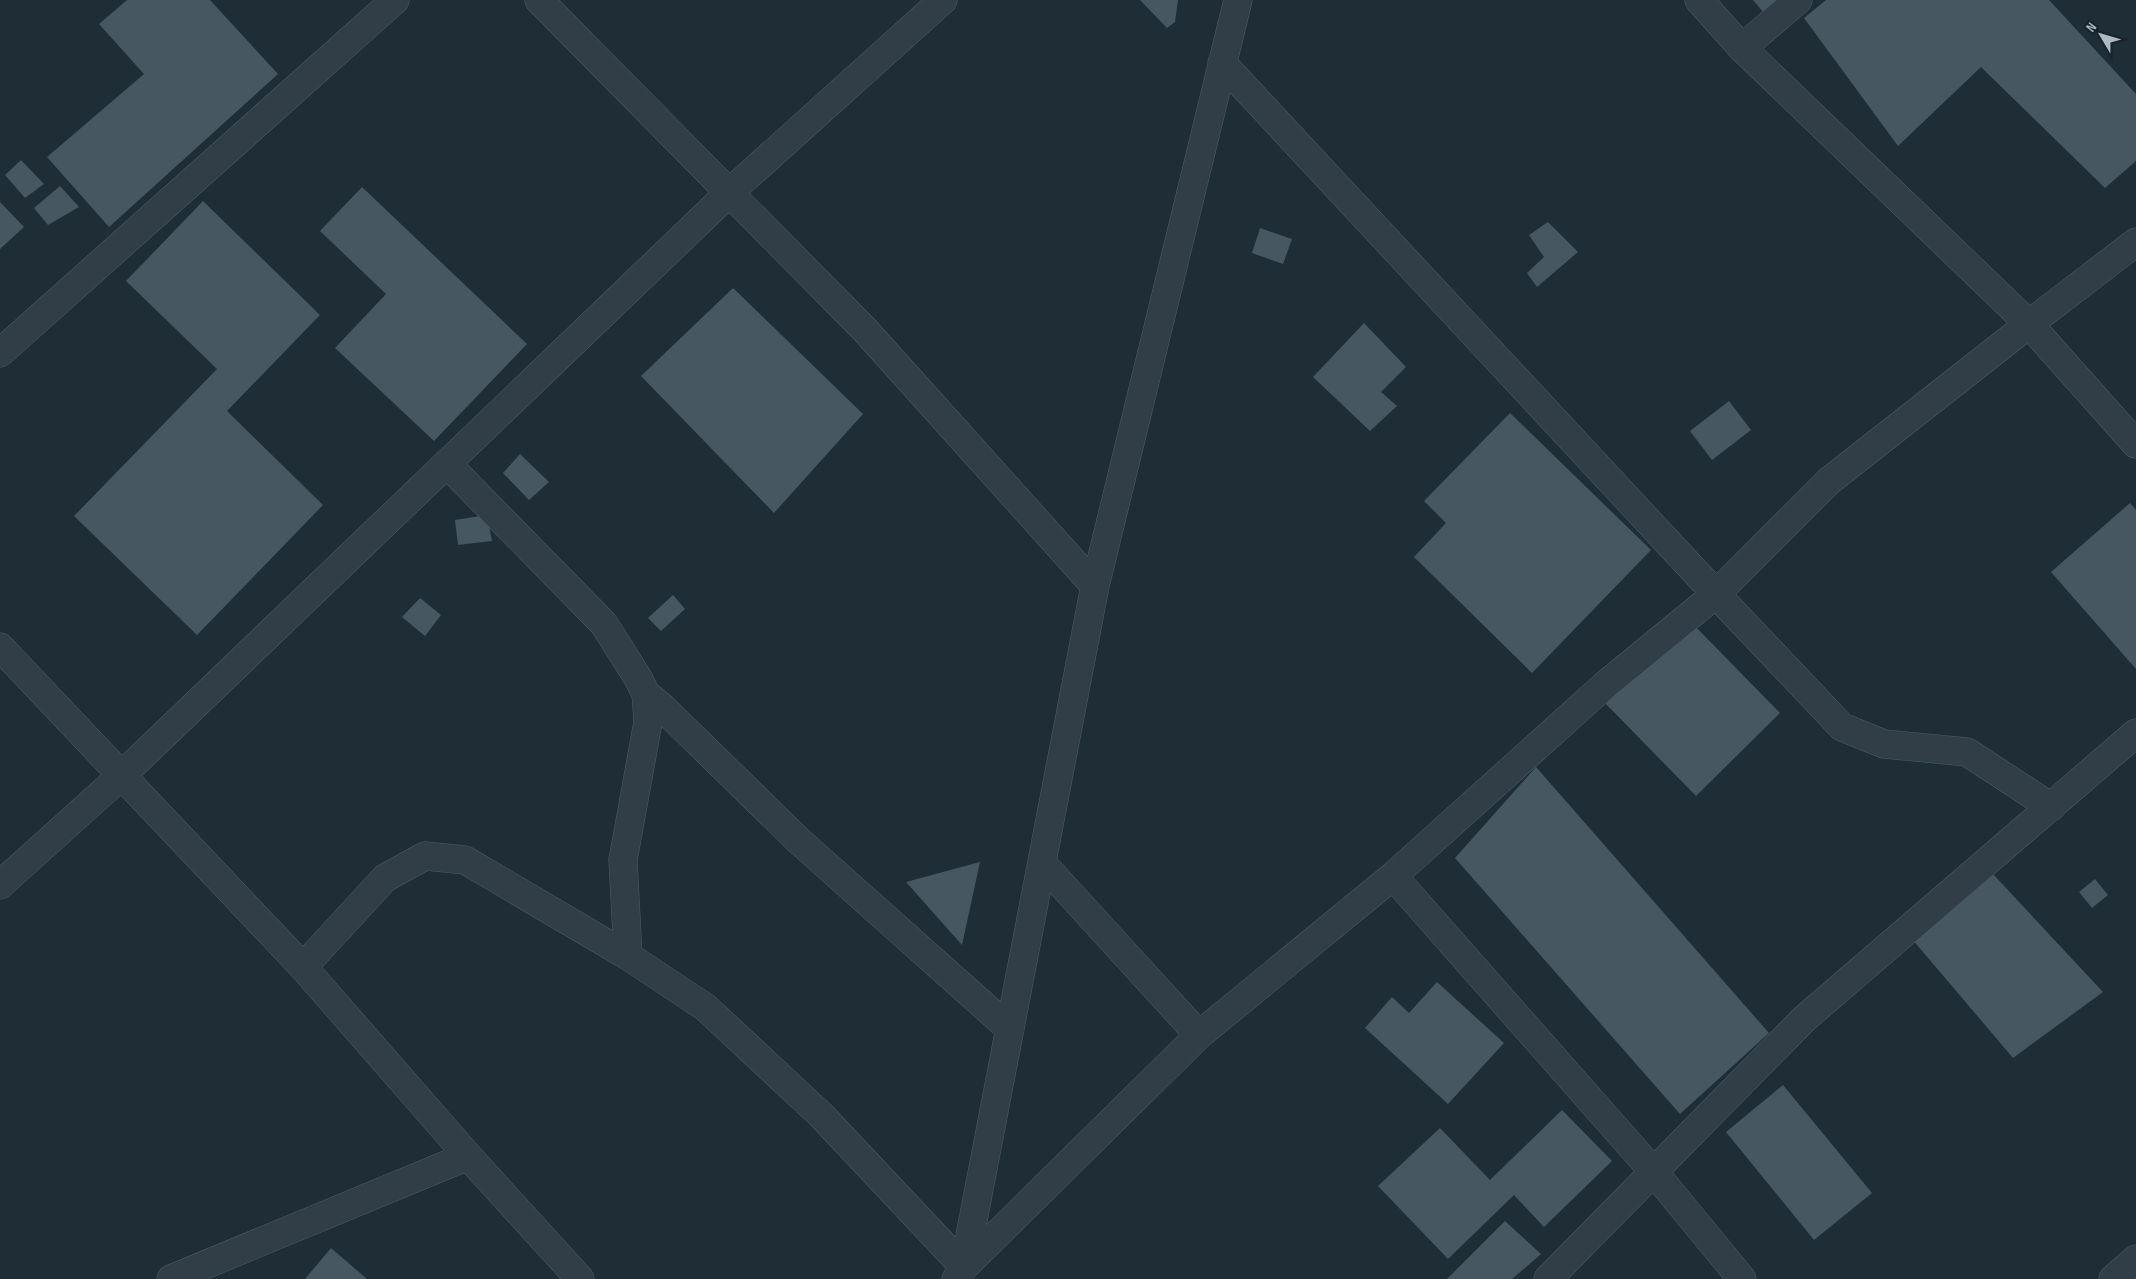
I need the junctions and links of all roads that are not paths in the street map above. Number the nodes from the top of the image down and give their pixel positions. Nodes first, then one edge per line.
1 (395, 0) edge
2 (539, 0) edge
3 (943, 0) edge
4 (1238, 0) edge
5 (1699, 0) edge
6 (1798, 0) edge
7 (1742, 48) junction
8 (1222, 63) junction
9 (730, 192) junction
10 (2136, 242) edge
11 (2029, 324) junction
12 (0, 353) edge
13 (2136, 444) edge
14 (447, 464) junction
15 (1095, 586) junction
16 (1716, 594) junction
17 (0, 647) edge
18 (646, 694) junction
19 (2136, 733) edge
20 (121, 776) junction
21 (2050, 806) junction
22 (1042, 863) junction
23 (1393, 876) junction
24 (0, 884) edge
25 (628, 956) junction
26 (303, 967) junction
27 (1010, 1029) junction
28 (1199, 1035) junction
29 (468, 1156) junction
30 (1653, 1171) junction
31 (2136, 1259) edge
32 (960, 1273) edge
33 (171, 1279) edge
34 (580, 1279) edge
35 (1548, 1279) edge
36 (1742, 1279) edge
37 (2113, 1279) edge

1 - 12 street
2 - 9 street
3 - 9 street
4 - 8 street
5 - 7 street
6 - 7 street
7 - 11 street
8 - 15 street
8 - 16 street
9 - 14 street
9 - 15 street
10 - 11 street
11 - 13 street
11 - 16 street
14 - 18 street
14 - 20 street
15 - 22 street
16 - 21 street
16 - 23 street
17 - 20 street
18 - 25 street
18 - 27 street
19 - 21 street
20 - 24 street
20 - 26 street
21 - 30 street
22 - 27 street
22 - 28 street
23 - 28 street
23 - 30 street
25 - 26 street
25 - 32 street
26 - 29 street
27 - 32 street
28 - 32 street
29 - 33 street
29 - 34 street
30 - 35 street
30 - 36 street
31 - 37 street

